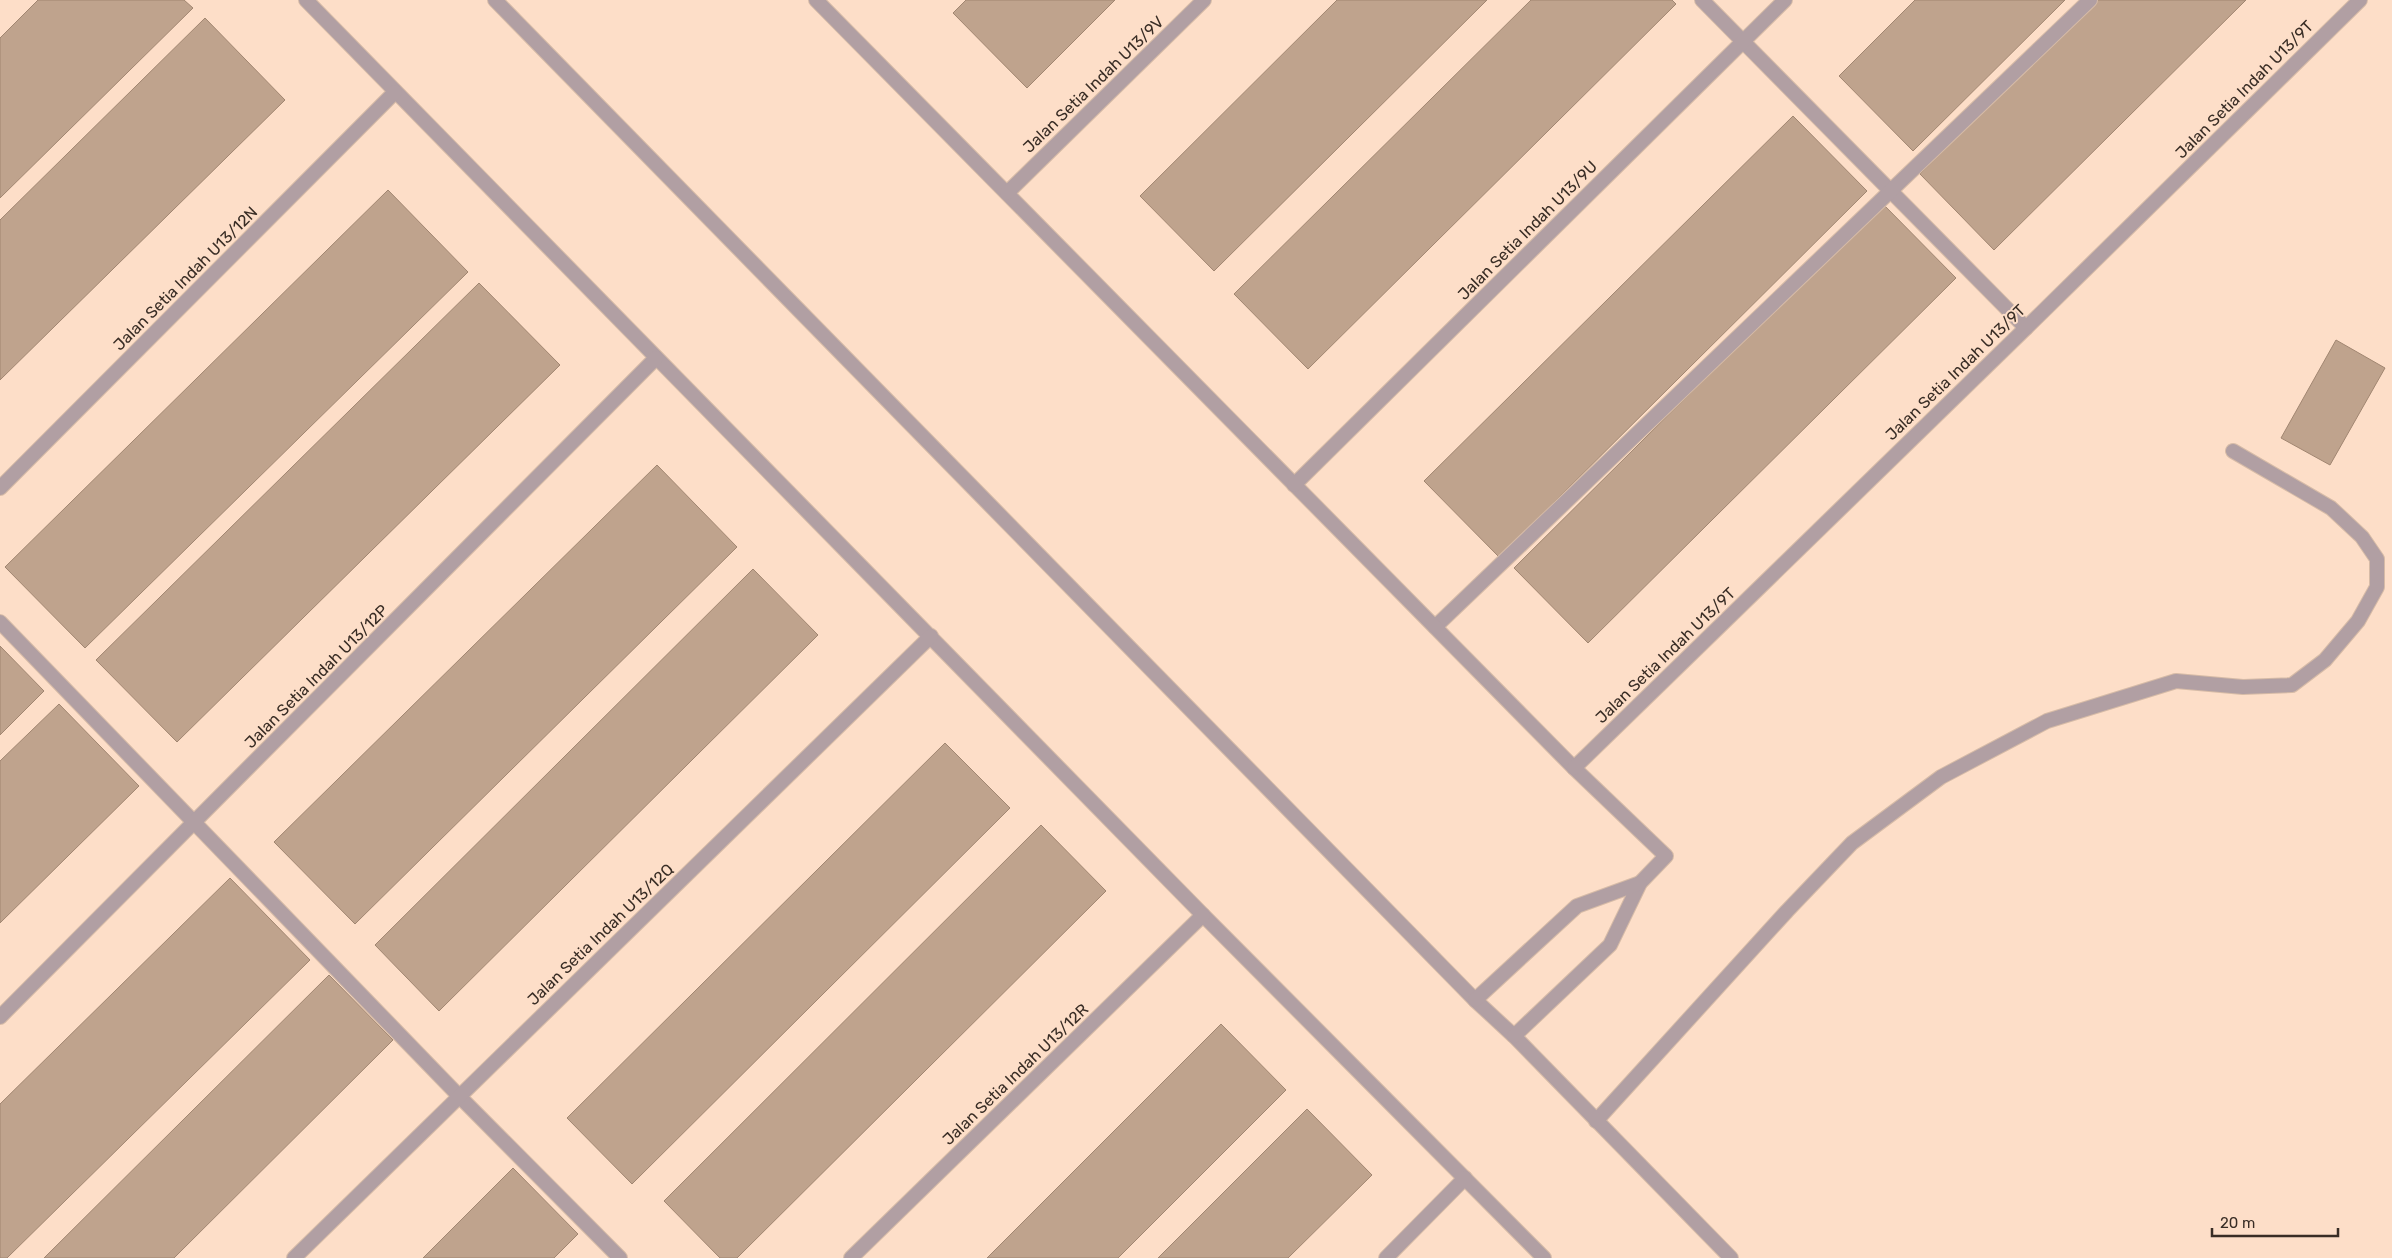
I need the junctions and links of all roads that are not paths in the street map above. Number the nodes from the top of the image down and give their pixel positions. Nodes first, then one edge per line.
1 (306, 0) edge
2 (495, 0) edge
3 (816, 0) edge
4 (1204, 0) edge
5 (1702, 0) edge
6 (1785, 0) edge
7 (2090, 0) edge
8 (2360, 0) edge
9 (1743, 42) junction
10 (395, 92) junction
11 (1891, 191) junction
12 (1007, 193) junction
13 (2026, 328) junction
14 (656, 358) junction
15 (2233, 451) dead end
16 (1294, 485) junction
17 (0, 488) edge
18 (0, 622) edge
19 (1435, 627) junction
20 (931, 636) junction
21 (1574, 768) junction
22 (195, 823) junction
23 (1640, 883) junction
24 (1203, 915) junction
25 (1475, 1000) junction
26 (0, 1017) edge
27 (1514, 1036) junction
28 (460, 1096) junction
29 (1596, 1121) junction
30 (1465, 1178) junction
31 (294, 1258) edge
32 (620, 1258) edge
33 (851, 1258) edge
34 (1386, 1258) edge
35 (1544, 1258) edge
36 (1731, 1258) edge

1 - 10 street
2 - 25 street
3 - 12 street
4 - 12 street, Jalan Setia Indah U13/9V
5 - 9 street
6 - 9 street, Jalan Setia Indah U13/9U
7 - 11 street
8 - 13 street, Jalan Setia Indah U13/9T
9 - 11 street
9 - 16 street, Jalan Setia Indah U13/9U
10 - 14 street
10 - 17 street, Jalan Setia Indah U13/12N
11 - 13 street
11 - 19 street
12 - 16 street
13 - 21 street, Jalan Setia Indah U13/9T
14 - 20 street
14 - 22 street, Jalan Setia Indah U13/12P
15 - 29 street
16 - 19 street
18 - 22 street
19 - 21 street
20 - 24 street
20 - 28 street, Jalan Setia Indah U13/12Q
21 - 23 street
22 - 26 street, Jalan Setia Indah U13/12P
22 - 28 street
23 - 25 street
23 - 27 street
24 - 30 street
24 - 33 street, Jalan Setia Indah U13/12R
25 - 27 street
27 - 29 street
28 - 31 street, Jalan Setia Indah U13/12Q
28 - 32 street
29 - 36 street
30 - 34 street
30 - 35 street

